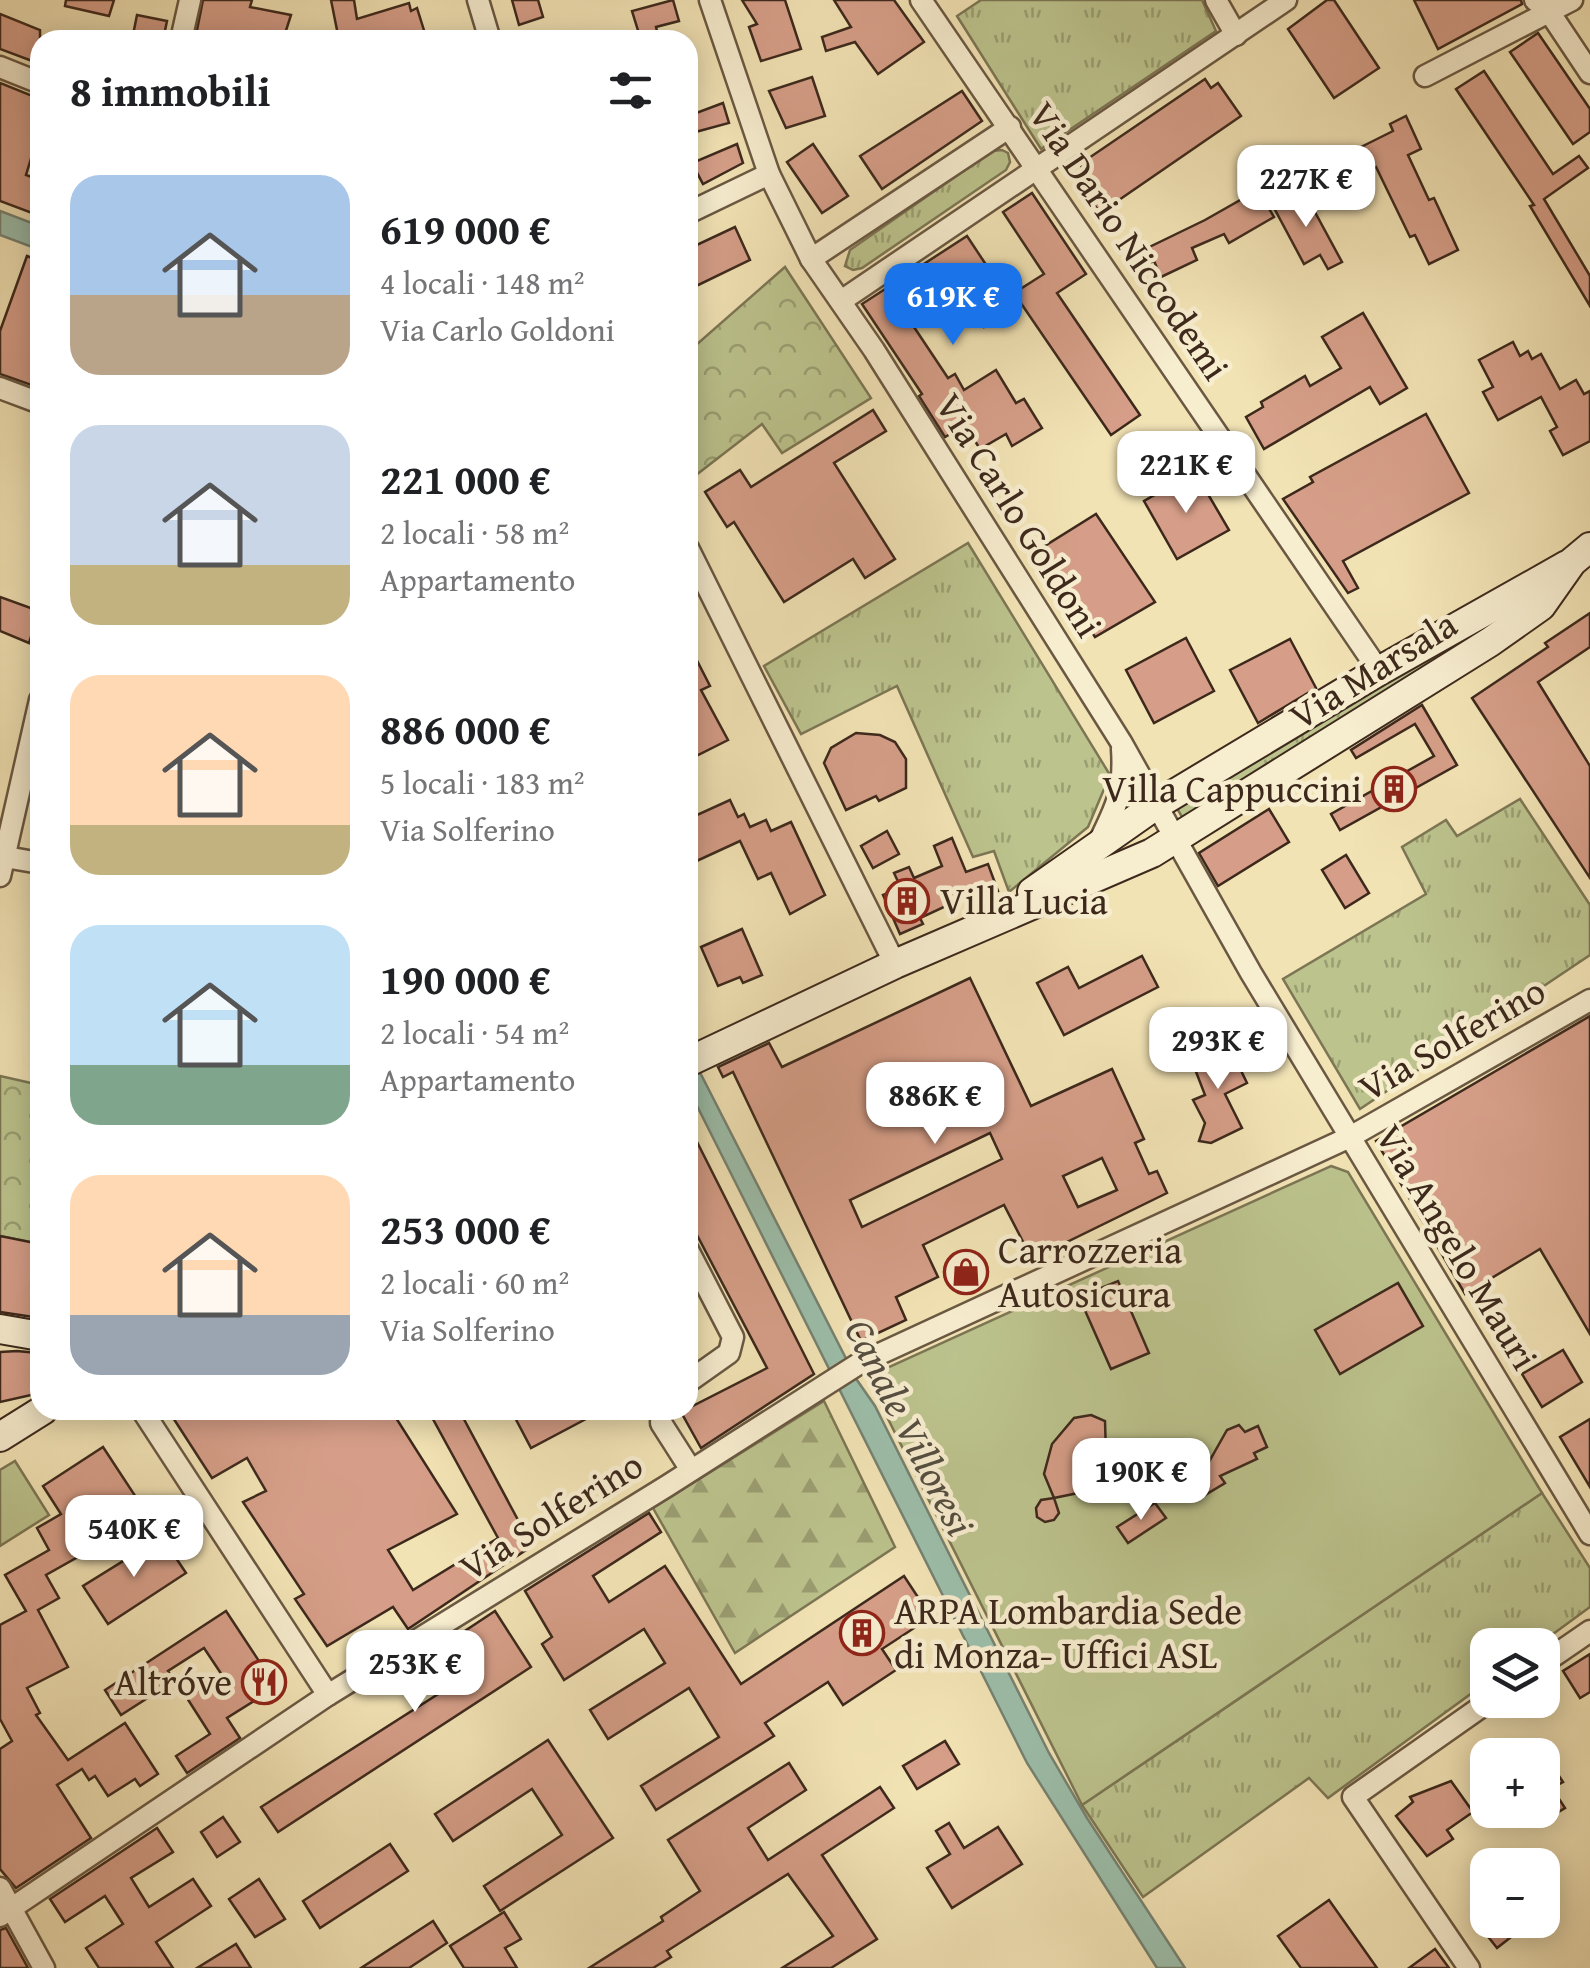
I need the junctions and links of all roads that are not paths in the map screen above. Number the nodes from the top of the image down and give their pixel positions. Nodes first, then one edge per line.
1 (190, 0) edge
2 (478, 0) edge
3 (710, 0) edge
4 (922, 0) edge
5 (1216, 0) edge
6 (1286, 0) edge
7 (1572, 0) edge
8 (1544, 3) edge
9 (183, 30) edge
10 (487, 30) edge
11 (1236, 36) junction
12 (0, 67) edge
13 (1590, 73) edge
14 (1425, 76) dead end
15 (30, 79) edge
16 (1010, 128) junction
17 (1036, 167) junction
18 (769, 174) junction
19 (698, 209) edge
20 (811, 259) junction
21 (841, 301) junction
22 (0, 388) edge
23 (30, 399) edge
24 (1585, 553) edge
25 (698, 568) edge
26 (1379, 672) junction
27 (30, 742) edge
28 (1121, 742) junction
29 (1156, 805) junction
30 (1176, 838) junction
31 (1097, 848) junction
32 (1, 863) edge
33 (30, 863) edge
34 (982, 927) junction
35 (895, 964) junction
36 (1590, 1000) edge
37 (698, 1057) edge
38 (1350, 1137) junction
39 (698, 1269) edge
40 (698, 1375) edge
41 (30, 1419) edge
42 (149, 1420) edge
43 (661, 1420) edge
44 (0, 1437) edge
45 (691, 1470) junction
46 (1590, 1534) edge
47 (1590, 1631) edge
48 (1560, 1652) edge
49 (328, 1694) junction
50 (1470, 1715) edge
51 (0, 1888) edge
52 (6, 1912) edge
53 (44, 1968) edge
54 (1469, 1968) edge

1 - 9 street
2 - 10 street
3 - 18 street, Via Carlo Goldoni
4 - 16 street, Via Dario Niccodemi
5 - 11 street
6 - 11 street
7 - 8 street
8 - 13 street
8 - 14 street
11 - 17 street
12 - 15 street
16 - 17 street, Via Dario Niccodemi
16 - 20 street
17 - 21 street
17 - 26 street, Via Dario Niccodemi
18 - 19 street
18 - 20 street, Via Carlo Goldoni
20 - 21 street, Via Carlo Goldoni
21 - 28 street, Via Carlo Goldoni
22 - 23 street
24 - 26 street, Via Marsala
24 - 30 street, Via Marsala
25 - 35 street
26 - 29 street, Via Marsala
27 - 32 street
28 - 29 street, Via Carlo Goldoni
28 - 31 street
29 - 30 street, Via Carlo Goldoni
29 - 31 street, Via Marsala
30 - 34 street, Via Marsala
30 - 38 street, Via Angelo Mauri
31 - 34 street, Via Marsala
32 - 33 street
34 - 35 street, Via Marsala
35 - 37 street, Via Marsala
36 - 38 street, Via Solferino
38 - 45 street, Via Solferino
38 - 46 street, Via Angelo Mauri
39 - 40 street
41 - 44 street
42 - 49 street
43 - 45 street
45 - 49 street, Via Solferino
47 - 48 street
49 - 52 street, Via Solferino
50 - 54 street
51 - 52 street
52 - 53 street

